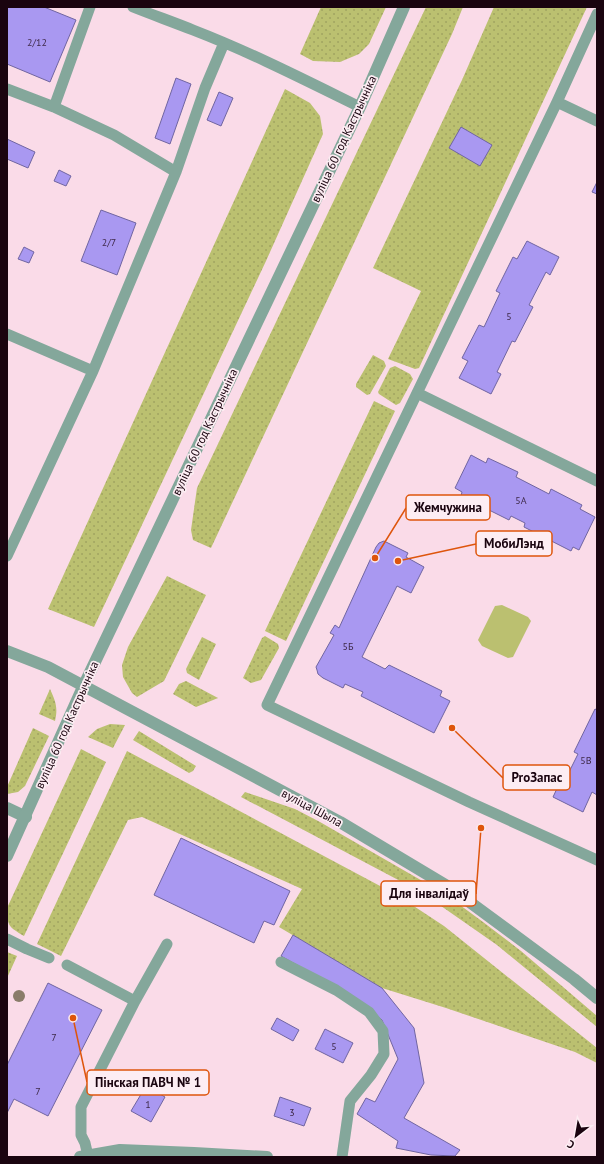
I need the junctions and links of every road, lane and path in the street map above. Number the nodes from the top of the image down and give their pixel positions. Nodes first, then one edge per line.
1 (90, 7) edge
2 (133, 7) edge
3 (404, 7) edge
4 (597, 14) edge
5 (224, 43) junction
6 (7, 89) edge
7 (557, 102) junction
8 (54, 107) junction
9 (360, 107) junction
10 (597, 121) edge
11 (176, 172) junction
12 (7, 334) edge
13 (93, 371) junction
14 (417, 393) junction
15 (597, 481) edge
16 (7, 556) edge
17 (7, 652) edge
18 (84, 687) junction
19 (7, 808) edge
20 (26, 817) junction
21 (7, 856) edge
22 (597, 860) edge
23 (7, 939) edge
24 (167, 944) dead end
25 (49, 958) dead end
26 (281, 962) dead end
27 (67, 965) dead end
28 (597, 998) edge
29 (135, 1001) junction
30 (84, 1156) edge
31 (266, 1157) edge
32 (342, 1157) edge

1 - 8 lane
2 - 5 lane
3 - 9 street, вуліца 60 год Кастрычніка
4 - 7 lane
5 - 9 lane
5 - 11 lane
6 - 8 lane
7 - 10 lane
7 - 14 lane
8 - 11 lane
9 - 18 street, вуліца 60 год Кастрычніка
11 - 13 lane
12 - 13 lane
13 - 16 lane
14 - 15 lane
14 - 22 lane
17 - 18 street, вуліца Шыла
18 - 20 street, вуліца 60 год Кастрычніка
18 - 28 street, вуліца Шыла
19 - 20 street
20 - 21 street, вуліца 60 год Кастрычніка
23 - 25 lane
24 - 29 lane
26 - 32 lane
27 - 29 lane
29 - 30 lane
30 - 31 street

